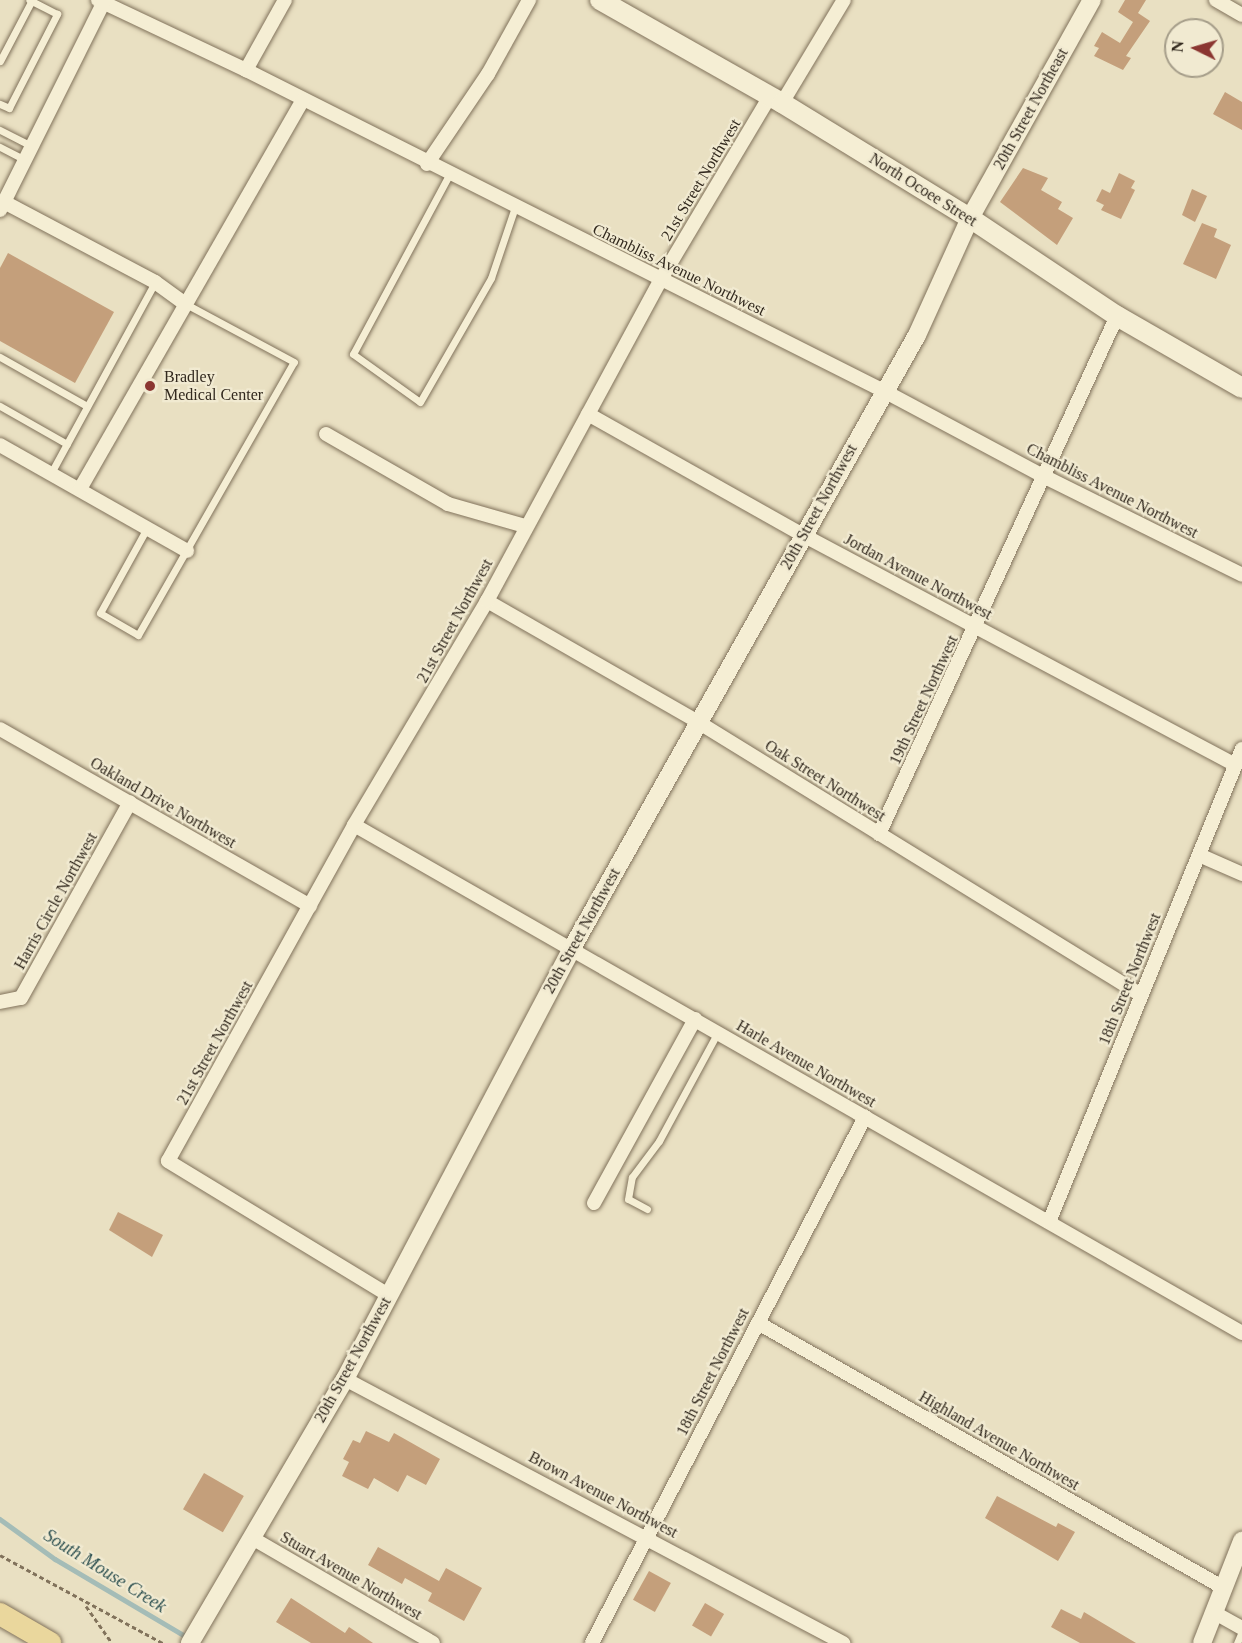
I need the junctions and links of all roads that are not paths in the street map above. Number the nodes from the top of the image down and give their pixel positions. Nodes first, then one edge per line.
1 (31, 0) edge
2 (285, 0) edge
3 (529, 0) edge
4 (600, 0) edge
5 (844, 0) edge
6 (1092, 0) edge
7 (1216, 0) edge
8 (101, 1) edge
9 (1242, 15) edge
10 (0, 61) edge
11 (246, 70) junction
12 (303, 100) junction
13 (776, 100) junction
14 (0, 104) edge
15 (0, 130) edge
16 (31, 146) junction
17 (0, 147) edge
18 (24, 159) junction
19 (427, 164) junction
20 (449, 175) junction
21 (2, 206) edge
22 (515, 207) junction
23 (970, 218) junction
24 (661, 279) junction
25 (155, 282) junction
26 (185, 304) junction
27 (1117, 316) junction
28 (0, 357) edge
29 (1242, 388) edge
30 (884, 391) junction
31 (0, 406) edge
32 (87, 406) junction
33 (588, 414) junction
34 (326, 434) dead end
35 (67, 444) junction
36 (0, 445) edge
37 (51, 473) junction
38 (1043, 476) junction
39 (80, 489) junction
40 (525, 526) junction
41 (147, 528) junction
42 (803, 535) junction
43 (187, 551) junction
44 (1242, 575) edge
45 (487, 601) junction
46 (975, 627) junction
47 (698, 722) junction
48 (0, 729) edge
49 (1242, 749) edge
50 (1235, 765) junction
51 (130, 802) junction
52 (354, 825) junction
53 (879, 834) junction
54 (1199, 855) junction
55 (1242, 874) edge
56 (310, 906) junction
57 (572, 948) junction
58 (1142, 994) junction
59 (0, 1002) edge
60 (695, 1019) junction
61 (718, 1032) junction
62 (865, 1117) junction
63 (594, 1203) dead end
64 (647, 1209) dead end
65 (1049, 1222) junction
66 (390, 1296) junction
67 (758, 1323) junction
68 (1242, 1333) edge
69 (345, 1379) junction
70 (647, 1536) junction
71 (252, 1538) junction
72 (1242, 1542) edge
73 (1224, 1588) junction
74 (1215, 1613) junction
75 (0, 1614) edge
76 (1242, 1629) edge
77 (194, 1636) edge
78 (50, 1643) edge
79 (434, 1643) edge
80 (592, 1643) edge
81 (843, 1643) edge
82 (1202, 1643) edge
83 (1237, 1643) edge

1 - 10 lane
1 - 14 lane
2 - 11 street
3 - 19 street
4 - 13 main road, North Ocoee Street
5 - 13 street, 21st Street Northwest
6 - 23 street, 20th Street Northeast
7 - 9 street
8 - 11 street, Chambliss Avenue Northwest
8 - 16 street
11 - 12 street, Chambliss Avenue Northwest
12 - 19 street, Chambliss Avenue Northwest
12 - 26 street
13 - 23 main road, North Ocoee Street
13 - 24 street, 21st Street Northwest
15 - 16 lane
16 - 18 street
17 - 18 lane
18 - 21 street
19 - 20 street, Chambliss Avenue Northwest
20 - 22 street, Chambliss Avenue Northwest
20 - 22 lane
21 - 25 street
22 - 24 street, Chambliss Avenue Northwest
23 - 27 main road, North Ocoee Street
23 - 30 street, 20th Street Northwest
24 - 30 street, Chambliss Avenue Northwest
24 - 33 street, 21st Street Northwest
25 - 26 street
25 - 32 lane
26 - 39 street
26 - 43 lane
27 - 29 main road, North Ocoee Street
27 - 38 street, 19th Street Northwest
28 - 32 lane
30 - 38 street, Chambliss Avenue Northwest
30 - 42 street, 20th Street Northwest
31 - 35 lane
32 - 35 lane
33 - 40 street, 21st Street Northwest
33 - 42 street, Jordan Avenue Northwest
34 - 40 street
35 - 37 lane
36 - 37 street
37 - 39 street
38 - 44 street, Chambliss Avenue Northwest
38 - 46 street, 19th Street Northwest
39 - 41 street
40 - 45 street, 21st Street Northwest
41 - 43 street
41 - 43 lane
42 - 46 street, Jordan Avenue Northwest
42 - 47 street, 20th Street Northwest
45 - 47 street, Oak Street Northwest
45 - 52 street, 21st Street Northwest
46 - 50 street, Jordan Avenue Northwest
46 - 53 street, 19th Street Northwest
47 - 53 street, Oak Street Northwest
47 - 57 street, 20th Street Northwest
48 - 51 street, Oakland Drive Northwest
49 - 50 street, 18th Street Northwest
50 - 54 street, 18th Street Northwest
51 - 56 street, Oakland Drive Northwest
51 - 59 street, Harris Circle Northwest
52 - 56 street, 21st Street Northwest
52 - 57 street, Harle Avenue Northwest
53 - 58 street, Oak Street Northwest
54 - 55 street
54 - 58 street, 18th Street Northwest
56 - 66 street, 21st Street Northwest
57 - 60 street, Harle Avenue Northwest
57 - 66 street, 20th Street Northwest
58 - 65 street, 18th Street Northwest
60 - 61 street, Harle Avenue Northwest
60 - 63 street
61 - 62 street, Harle Avenue Northwest
61 - 64 lane
62 - 65 street, Harle Avenue Northwest
62 - 67 street, 18th Street Northwest
65 - 68 street, Harle Avenue Northwest
66 - 69 street, 20th Street Northwest
67 - 70 street, 18th Street Northwest
67 - 73 street, Highland Avenue Northwest
69 - 70 street, Brown Avenue Northwest
69 - 71 street, 20th Street Northwest
70 - 80 street, 18th Street Northwest
70 - 81 street, Brown Avenue Northwest
71 - 77 street, 20th Street Northwest
71 - 79 street, Stuart Avenue Northwest
72 - 73 street
73 - 74 street
74 - 76 street
74 - 82 street
75 - 78 main road
76 - 83 lane

